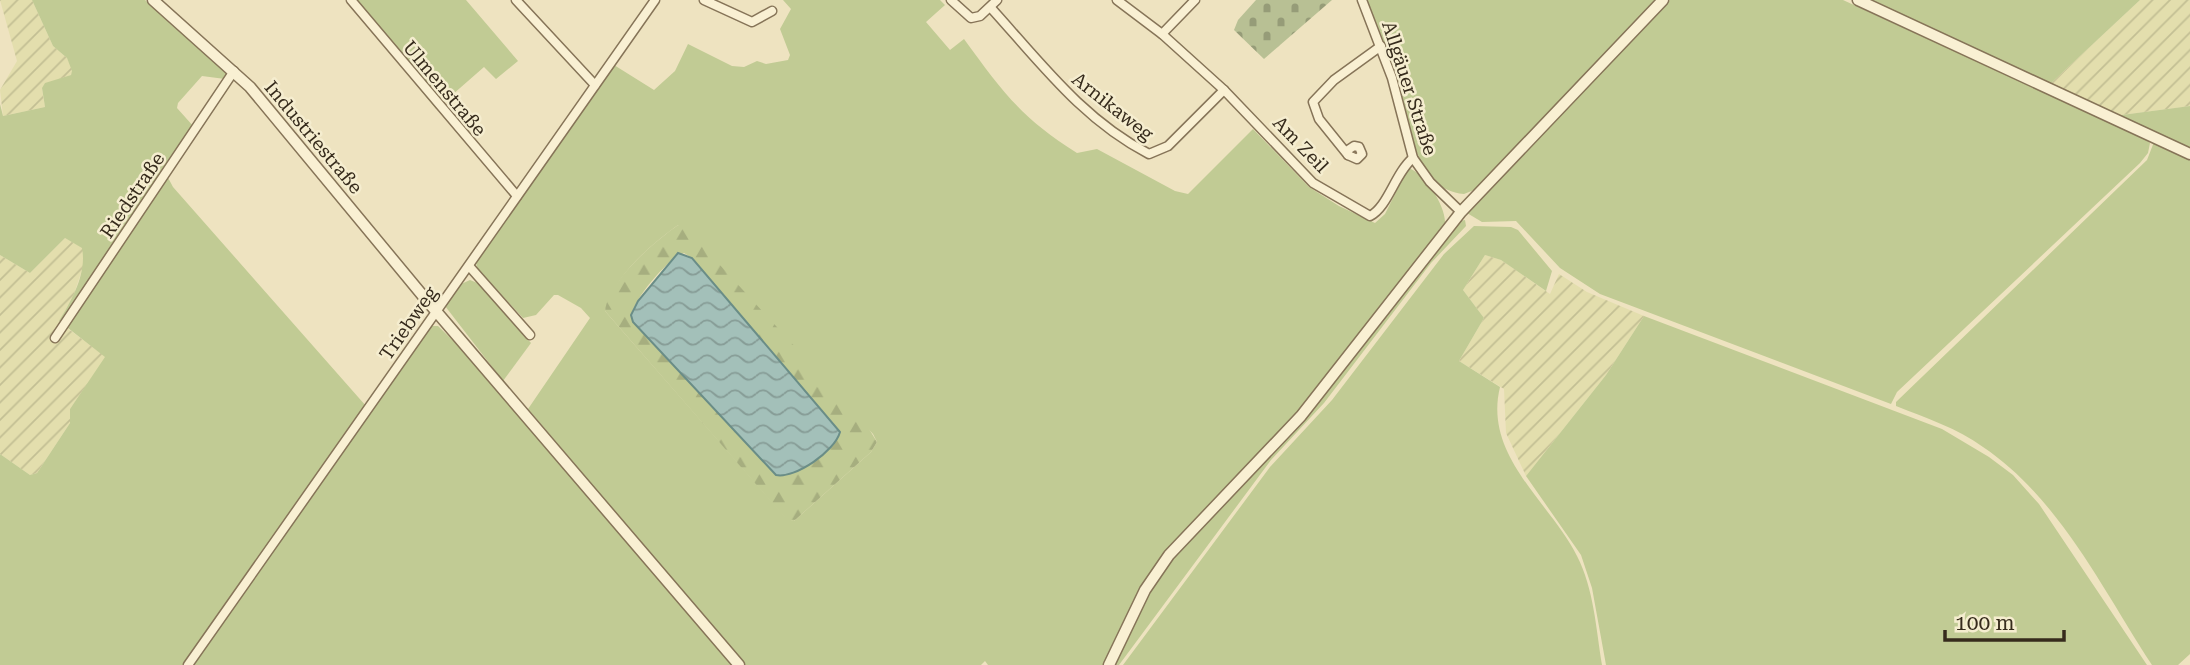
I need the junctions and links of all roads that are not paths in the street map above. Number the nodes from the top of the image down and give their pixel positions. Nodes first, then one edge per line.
1 (153, 0) edge
2 (351, 0) edge
3 (516, 0) edge
4 (704, 0) edge
5 (951, 0) edge
6 (997, 0) edge
7 (1117, 0) edge
8 (1195, 0) edge
9 (1362, 0) edge
10 (1663, 0) edge
11 (1858, 0) edge
12 (654, 1) edge
13 (991, 8) junction
14 (772, 10) dead end
15 (1162, 34) junction
16 (1381, 46) junction
17 (234, 71) junction
18 (595, 85) junction
19 (1224, 90) junction
20 (2190, 154) edge
21 (1348, 155) dead end
22 (1413, 158) junction
23 (517, 197) junction
24 (1461, 212) junction
25 (469, 266) junction
26 (436, 310) junction
27 (530, 335) dead end
28 (55, 338) dead end
29 (188, 665) edge
30 (739, 665) edge
31 (1109, 665) edge

1 - 17 street, Industriestraße
2 - 23 street, Ulmenstraße
3 - 18 street
4 - 14 street
5 - 13 street
6 - 13 street
7 - 15 street, Am Zeil
8 - 15 street
9 - 16 street, Allgäuer Straße
10 - 24 street
11 - 20 street
12 - 18 street, Triebweg
13 - 19 street, Arnikaweg
15 - 19 street, Am Zeil
16 - 21 street
16 - 22 street, Allgäuer Straße
17 - 26 street, Industriestraße
17 - 28 street, Riedstraße
18 - 23 street, Triebweg
19 - 22 street, Am Zeil
22 - 24 street, Allgäuer Straße
23 - 25 street, Triebweg
24 - 31 street
25 - 26 street, Triebweg
25 - 27 street
26 - 29 street, Triebweg
26 - 30 street, Industriestraße

